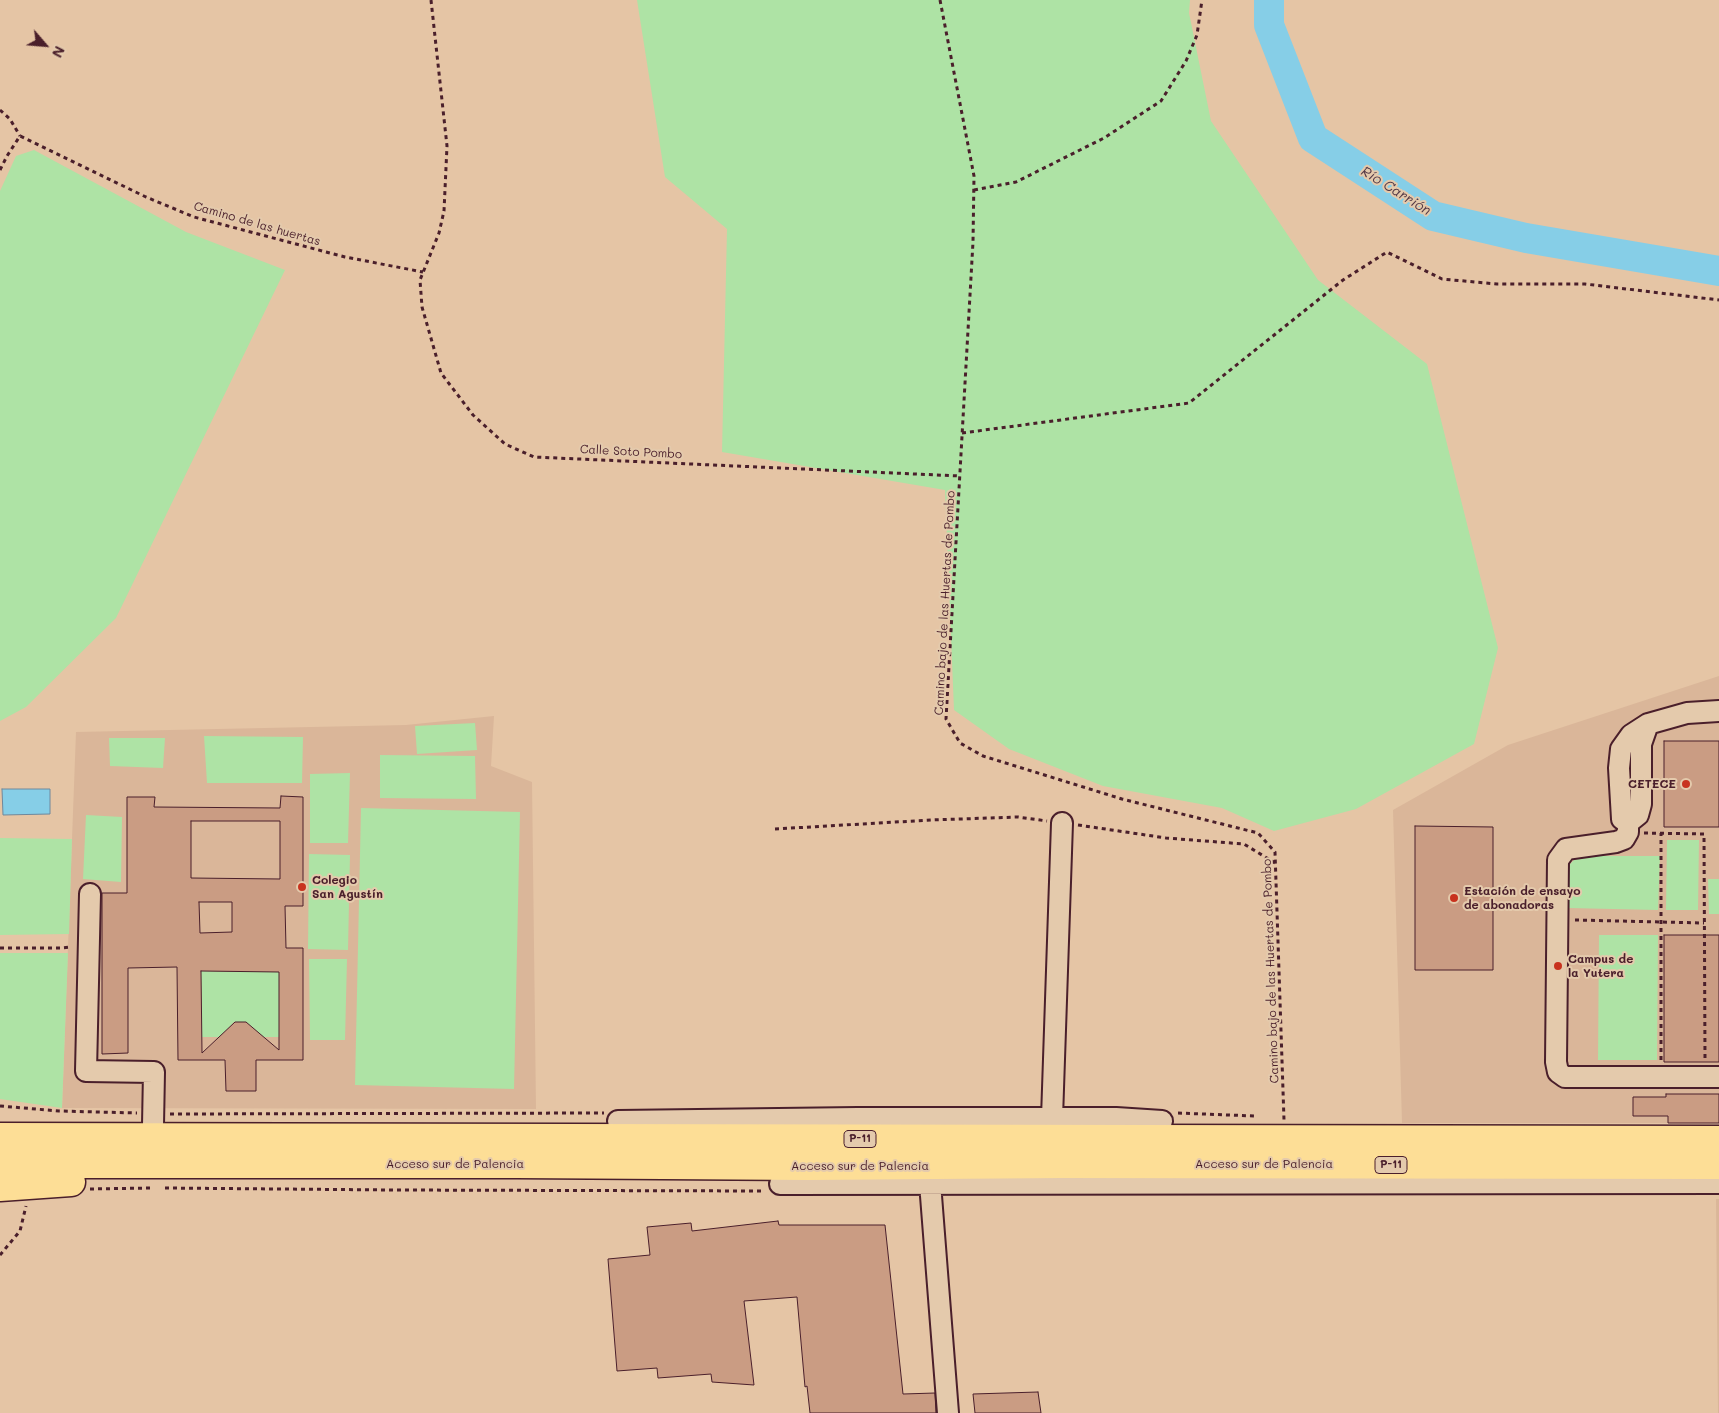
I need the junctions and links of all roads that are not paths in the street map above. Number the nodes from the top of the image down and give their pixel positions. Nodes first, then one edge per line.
1 (1719, 711) edge
2 (1062, 823) road end
3 (90, 894) dead end
4 (1712, 1077) edge
5 (1052, 1118) junction
6 (0, 1120) edge
7 (1162, 1120) joint
8 (618, 1121) joint
9 (153, 1125) junction
10 (0, 1137) edge
11 (442, 1138) junction
12 (411, 1139) junction
13 (1349, 1139) junction
14 (1719, 1140) edge
15 (0, 1164) edge
16 (517, 1164) junction
17 (1719, 1165) edge
18 (780, 1184) joint
19 (930, 1184) junction
20 (1719, 1184) edge
21 (0, 1187) edge
22 (948, 1413) edge

1 - 4 lane
2 - 5 lane
3 - 9 lane
5 - 7 lane
5 - 8 lane
6 - 9 highway
7 - 13 highway
8 - 11 highway
9 - 12 highway
10 - 12 highway, Acceso sur de Palencia / P-11
11 - 12 highway, Acceso sur de Palencia / P-11
11 - 13 highway, Acceso sur de Palencia / P-11
13 - 14 highway, Acceso sur de Palencia / P-11
15 - 16 highway, Acceso sur de Palencia / P-11
16 - 17 highway, Acceso sur de Palencia / P-11
16 - 18 highway
16 - 21 highway
18 - 19 lane
19 - 20 lane
19 - 22 lane

